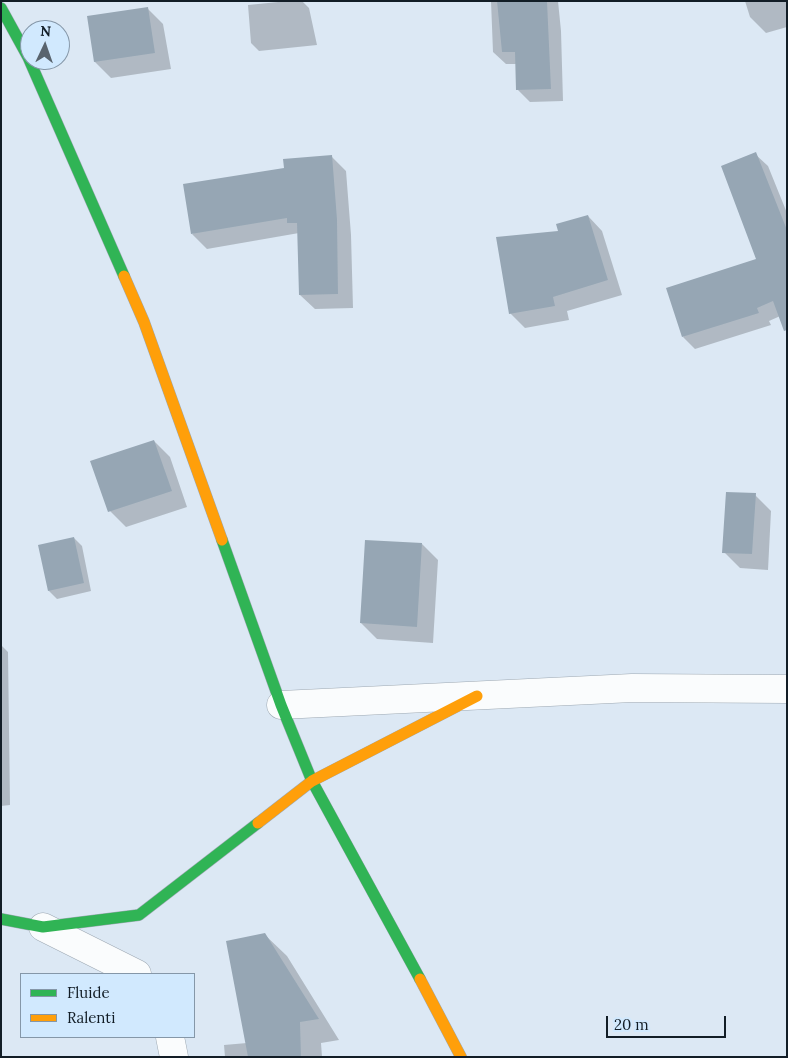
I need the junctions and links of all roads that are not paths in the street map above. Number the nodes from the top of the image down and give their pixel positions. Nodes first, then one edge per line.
1 (1, 8) edge
2 (787, 689) edge
3 (477, 696) junction
4 (281, 705) junction
5 (312, 781) junction
6 (1, 919) edge
7 (43, 927) junction
8 (134, 973) edge
9 (170, 1038) edge
10 (174, 1057) edge
11 (461, 1057) edge

1 - 4 street
2 - 3 street
3 - 4 street
3 - 5 street
4 - 5 street
5 - 7 street
5 - 11 street
6 - 7 street
7 - 8 street
9 - 10 street

